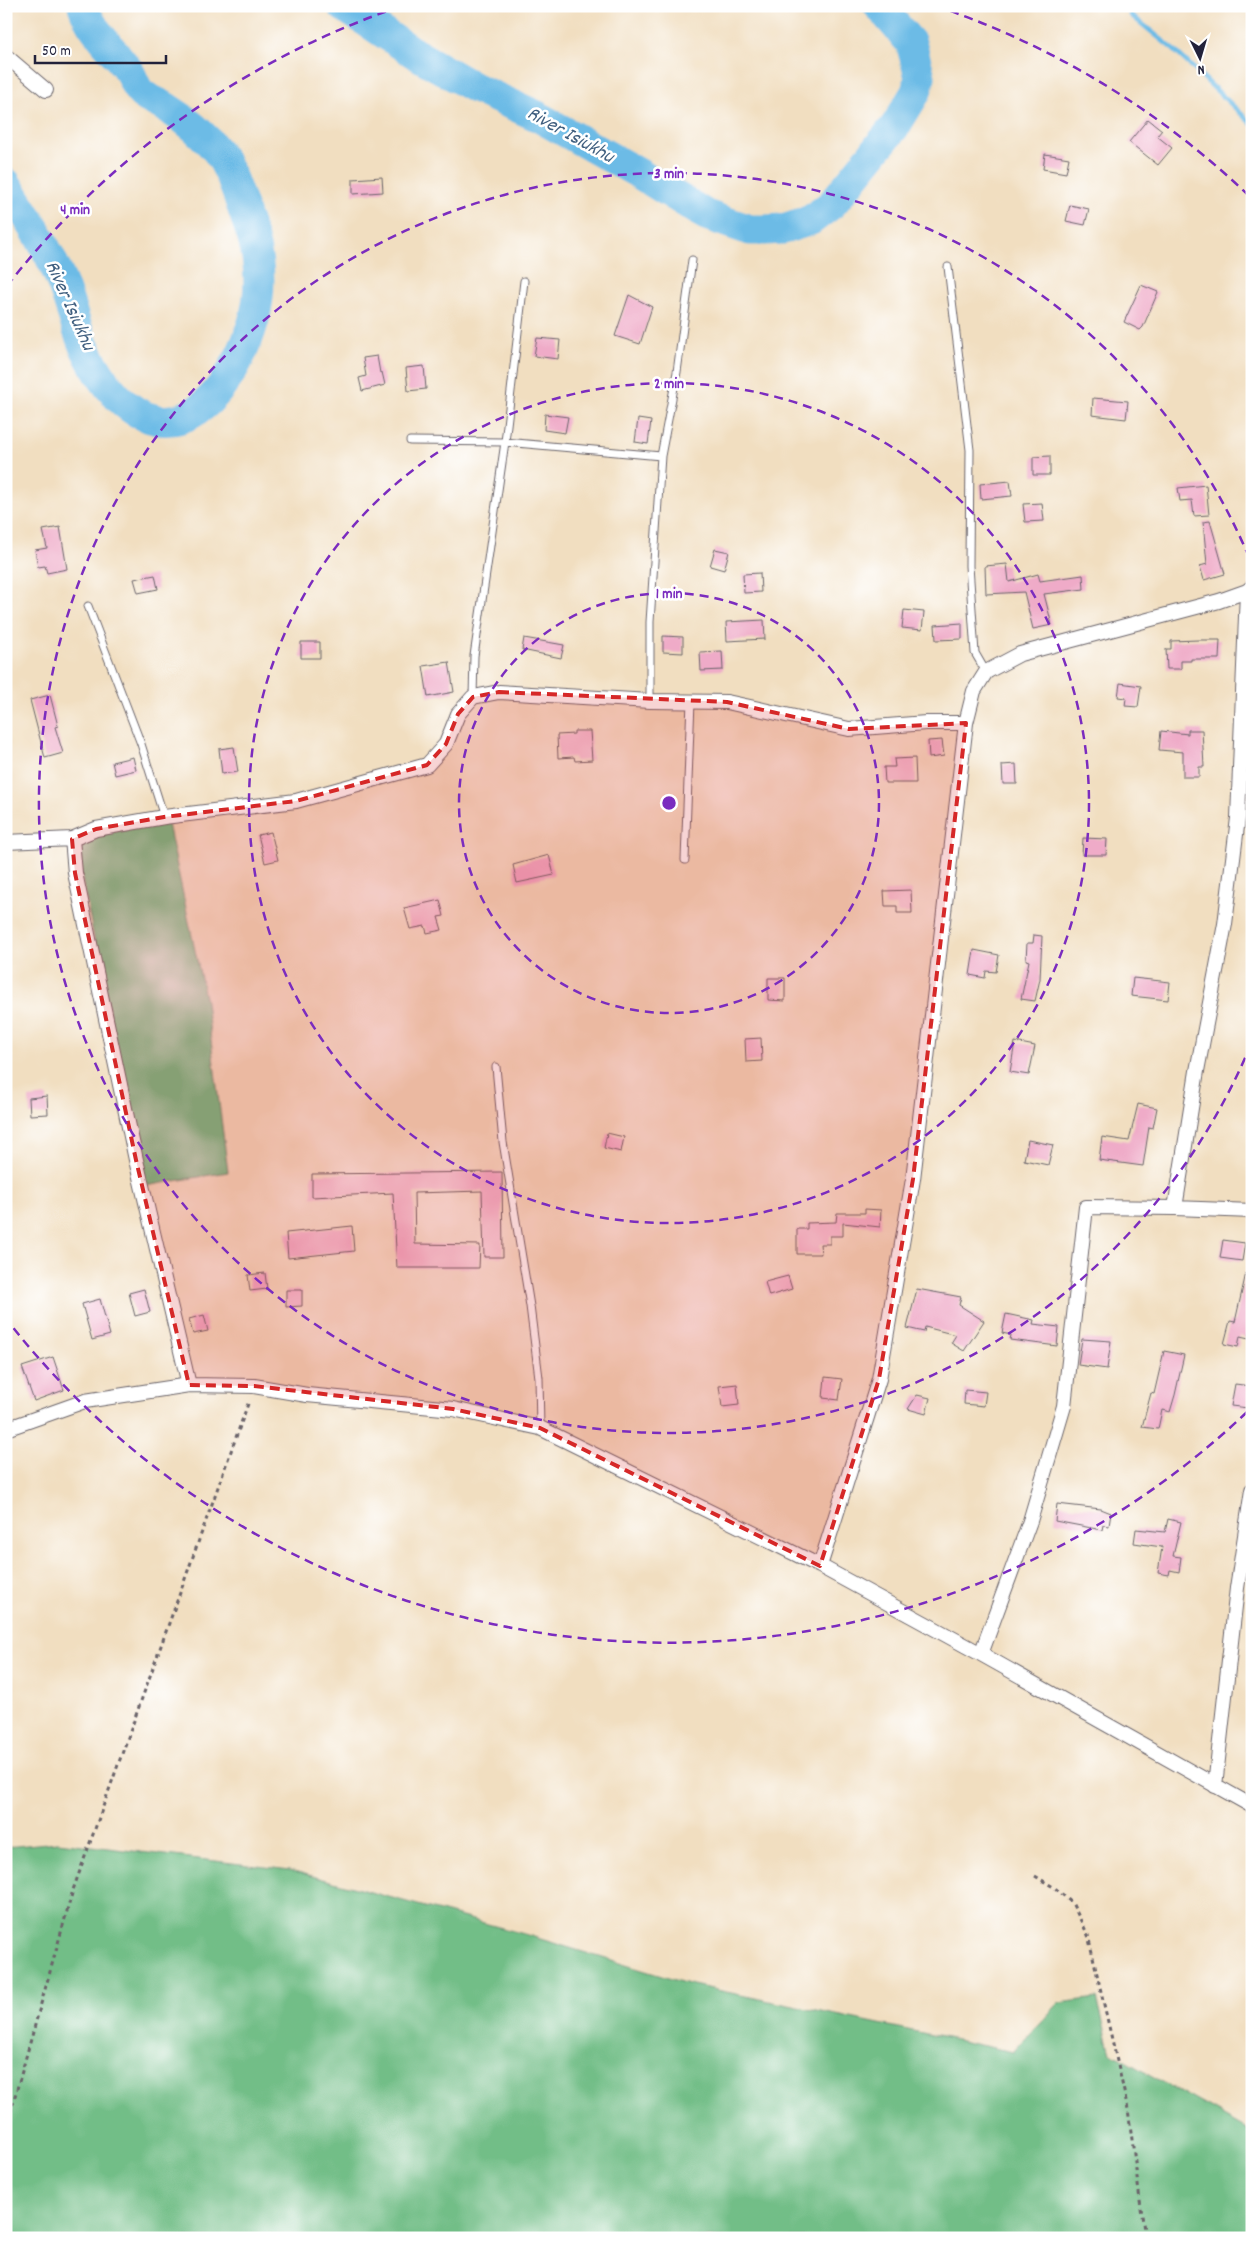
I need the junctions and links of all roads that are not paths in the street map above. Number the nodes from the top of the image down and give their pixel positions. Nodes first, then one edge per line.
1 (6, 56) edge
2 (46, 90) dead end
3 (692, 260) dead end
4 (948, 267) dead end
5 (524, 281) dead end
6 (410, 441) dead end
7 (505, 442) junction
8 (661, 456) junction
9 (1249, 589) edge
10 (88, 606) dead end
11 (986, 672) junction
12 (473, 697) junction
13 (650, 701) junction
14 (691, 701) junction
15 (966, 723) junction
16 (164, 817) junction
17 (72, 839) junction
18 (6, 842) edge
19 (685, 860) dead end
20 (496, 1067) dead end
21 (1175, 1208) junction
22 (1252, 1211) edge
23 (189, 1385) junction
24 (540, 1428) junction
25 (6, 1429) edge
26 (1252, 1490) edge
27 (820, 1566) junction
28 (981, 1654) junction
29 (1215, 1786) junction
30 (1252, 1806) edge

1 - 2 street
3 - 8 lane
4 - 11 lane
5 - 7 lane
6 - 7 lane
7 - 8 lane
7 - 12 lane
8 - 13 lane
9 - 11 street
9 - 21 street
10 - 16 lane
11 - 15 street
12 - 13 street
12 - 16 street
13 - 14 street
14 - 15 street
14 - 19 lane
15 - 27 street
16 - 17 street
17 - 18 street
17 - 23 street
20 - 24 lane
21 - 22 street
21 - 28 street
23 - 24 street
23 - 25 street
24 - 27 street
26 - 29 street
27 - 28 street
28 - 29 street
29 - 30 street

